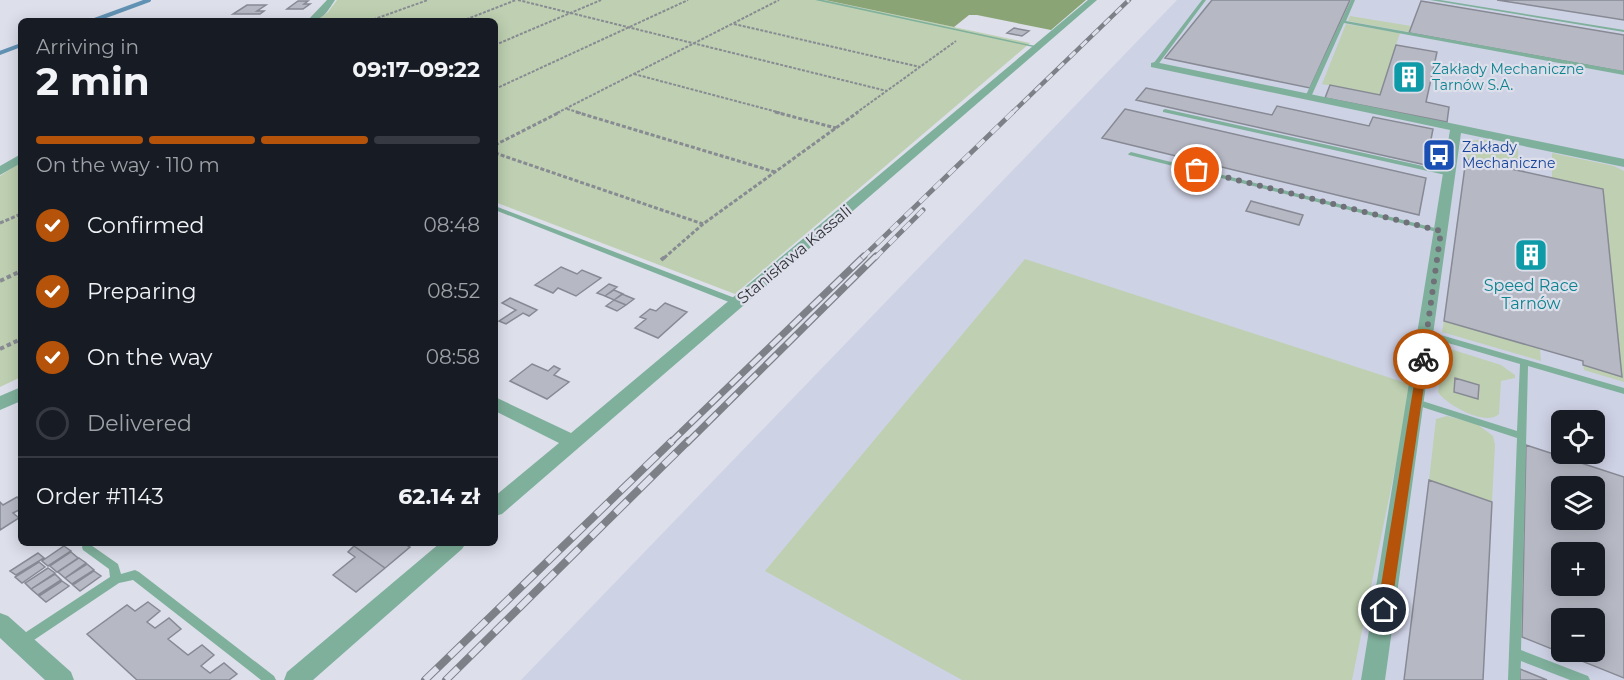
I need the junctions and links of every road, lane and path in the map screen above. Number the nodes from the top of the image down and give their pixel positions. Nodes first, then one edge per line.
1 (331, 0) edge
2 (428, 0) edge
3 (517, 0) edge
4 (602, 0) edge
5 (688, 0) edge
6 (779, 0) edge
7 (817, 0) edge
8 (1093, 0) edge
9 (1204, 0) edge
10 (1353, 0) edge
11 (1432, 0) edge
12 (571, 13) junction
13 (316, 18) edge
14 (377, 18) edge
15 (470, 18) edge
16 (1344, 22) junction
17 (733, 23) junction
18 (629, 28) junction
19 (969, 31) junction
20 (1624, 31) edge
21 (696, 43) junction
22 (498, 44) edge
23 (1038, 47) junction
24 (1155, 64) joint
25 (921, 67) junction
26 (1624, 73) edge
27 (634, 74) junction
28 (498, 88) edge
29 (888, 91) junction
30 (1308, 97) junction
31 (566, 109) junction
32 (1165, 111) dead end
33 (836, 128) junction
34 (1456, 128) junction
35 (498, 143) edge
36 (1131, 153) dead end
37 (498, 154) edge
38 (18, 160) edge
39 (1624, 163) edge
40 (1, 170) edge
41 (776, 172) junction
42 (1450, 174) junction
43 (498, 209) edge
44 (18, 215) edge
45 (0, 223) edge
46 (703, 224) junction
47 (1441, 231) junction
48 (651, 269) junction
49 (18, 272) edge
50 (0, 281) edge
51 (737, 302) junction
52 (1427, 334) junction
53 (18, 340) edge
54 (0, 349) edge
55 (1524, 362) junction
56 (1624, 391) edge
57 (18, 395) edge
58 (1416, 402) junction
59 (0, 404) edge
60 (498, 405) edge
61 (1522, 436) junction
62 (572, 442) junction
63 (498, 505) edge
64 (452, 546) edge
65 (87, 547) dead end
66 (116, 579) junction
67 (0, 623) edge
68 (21, 642) junction
69 (1515, 653) junction
70 (62, 680) edge
71 (270, 680) edge
72 (296, 680) edge
73 (1373, 680) edge
74 (1514, 680) edge
75 (1584, 680) edge

1 - 13 street
2 - 14 path
3 - 12 path
3 - 15 path
4 - 12 path
5 - 18 path
6 - 17 path
7 - 19 lane
8 - 23 street, Stanisława Kassali
9 - 24 lane
10 - 16 lane
11 - 20 lane
12 - 18 path
12 - 22 path
16 - 26 lane
16 - 30 lane
17 - 21 path
17 - 25 path
18 - 21 path
18 - 28 path
19 - 23 lane
19 - 25 path
21 - 27 path
21 - 29 path
23 - 51 street, Stanisława Kassali
24 - 30 street
25 - 29 path
27 - 31 path
27 - 33 path
29 - 33 path
30 - 34 street
31 - 35 path
31 - 41 path
32 - 42 lane
33 - 41 path
34 - 39 street
34 - 42 street
36 - 47 lane
37 - 46 path
38 - 40 street
41 - 46 path
42 - 47 street
43 - 48 lane
44 - 45 path
46 - 48 path
47 - 52 street
48 - 51 lane
49 - 50 path
51 - 62 street, Stanisława Kassali
52 - 55 lane
52 - 58 street
53 - 54 path
55 - 56 lane
55 - 61 lane
57 - 59 street
58 - 61 lane
58 - 73 street
60 - 62 street
61 - 69 lane
62 - 63 street, Stanisława Kassali
64 - 72 street
65 - 66 lane
66 - 68 lane
66 - 71 lane
67 - 68 street
68 - 70 street
69 - 74 lane
69 - 75 lane

